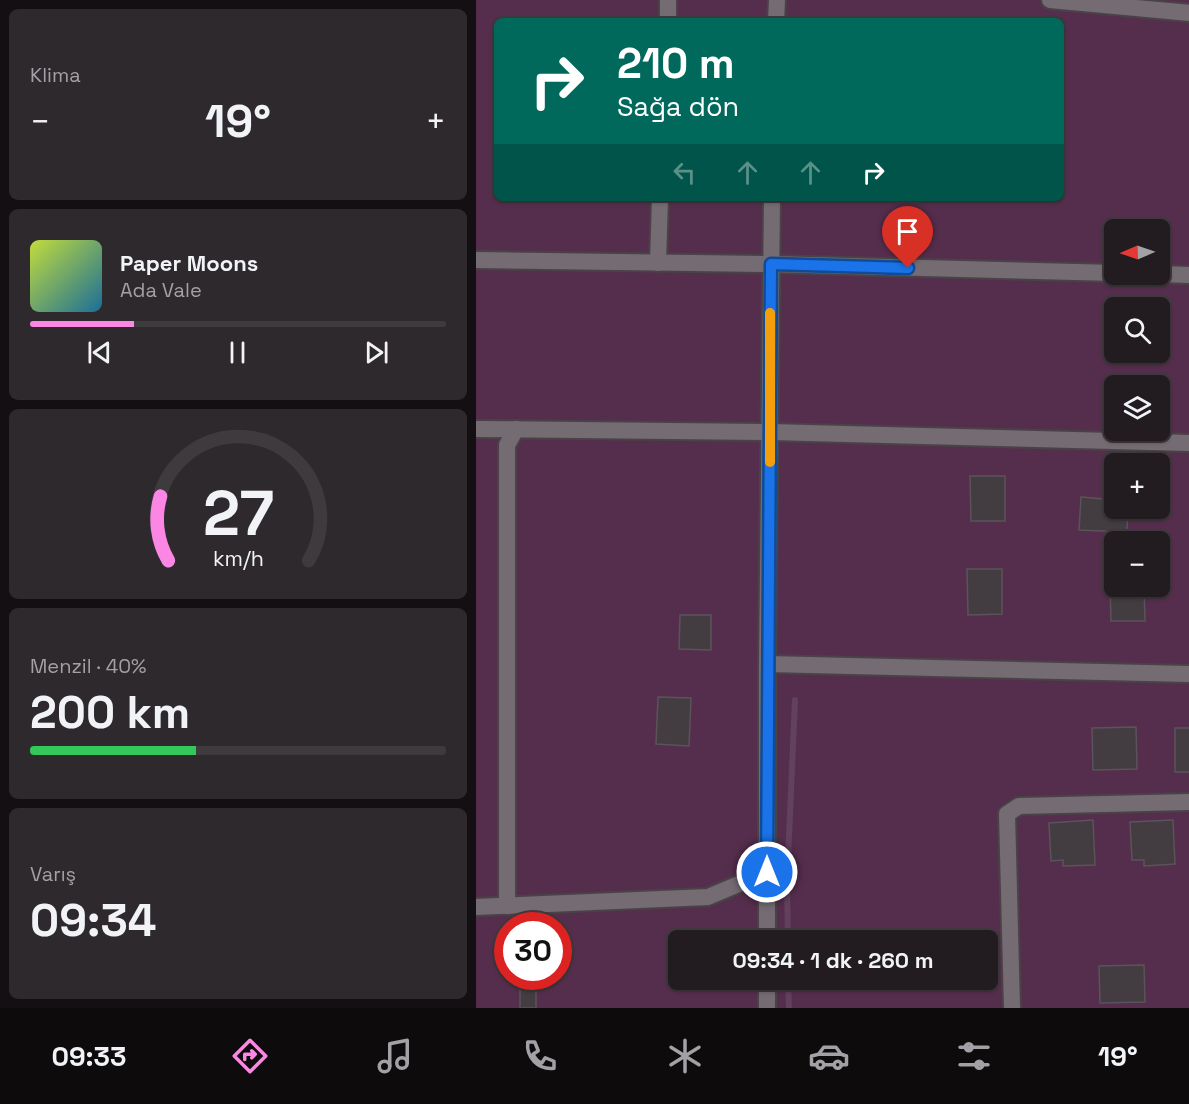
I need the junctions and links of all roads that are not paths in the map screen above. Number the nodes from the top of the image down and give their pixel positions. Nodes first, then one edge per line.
1 (668, 0) edge
2 (777, 0) edge
3 (1050, 0) edge
4 (1190, 13) edge
5 (668, 18) edge
6 (776, 18) edge
7 (660, 201) edge
8 (772, 201) edge
9 (476, 260) edge
10 (658, 263) junction
11 (771, 264) junction
12 (1104, 273) edge
13 (1170, 274) edge
14 (1190, 275) edge
15 (476, 429) edge
16 (516, 429) junction
17 (770, 432) junction
18 (1190, 443) edge
19 (767, 664) junction
20 (1190, 674) edge
21 (1190, 802) edge
22 (767, 872) junction
23 (507, 906) junction
24 (476, 907) edge
25 (767, 930) edge
26 (767, 990) edge
27 (767, 1008) edge
28 (1012, 1008) edge

1 - 5 street
2 - 6 street
3 - 4 street
7 - 10 street
8 - 11 street
9 - 10 street
10 - 11 street
11 - 12 street
11 - 17 street
13 - 14 street
15 - 16 street
16 - 17 street
16 - 23 street
17 - 18 street
17 - 19 street
19 - 20 street
19 - 22 street
21 - 28 street
22 - 23 street
22 - 25 street
23 - 24 street
26 - 27 street

